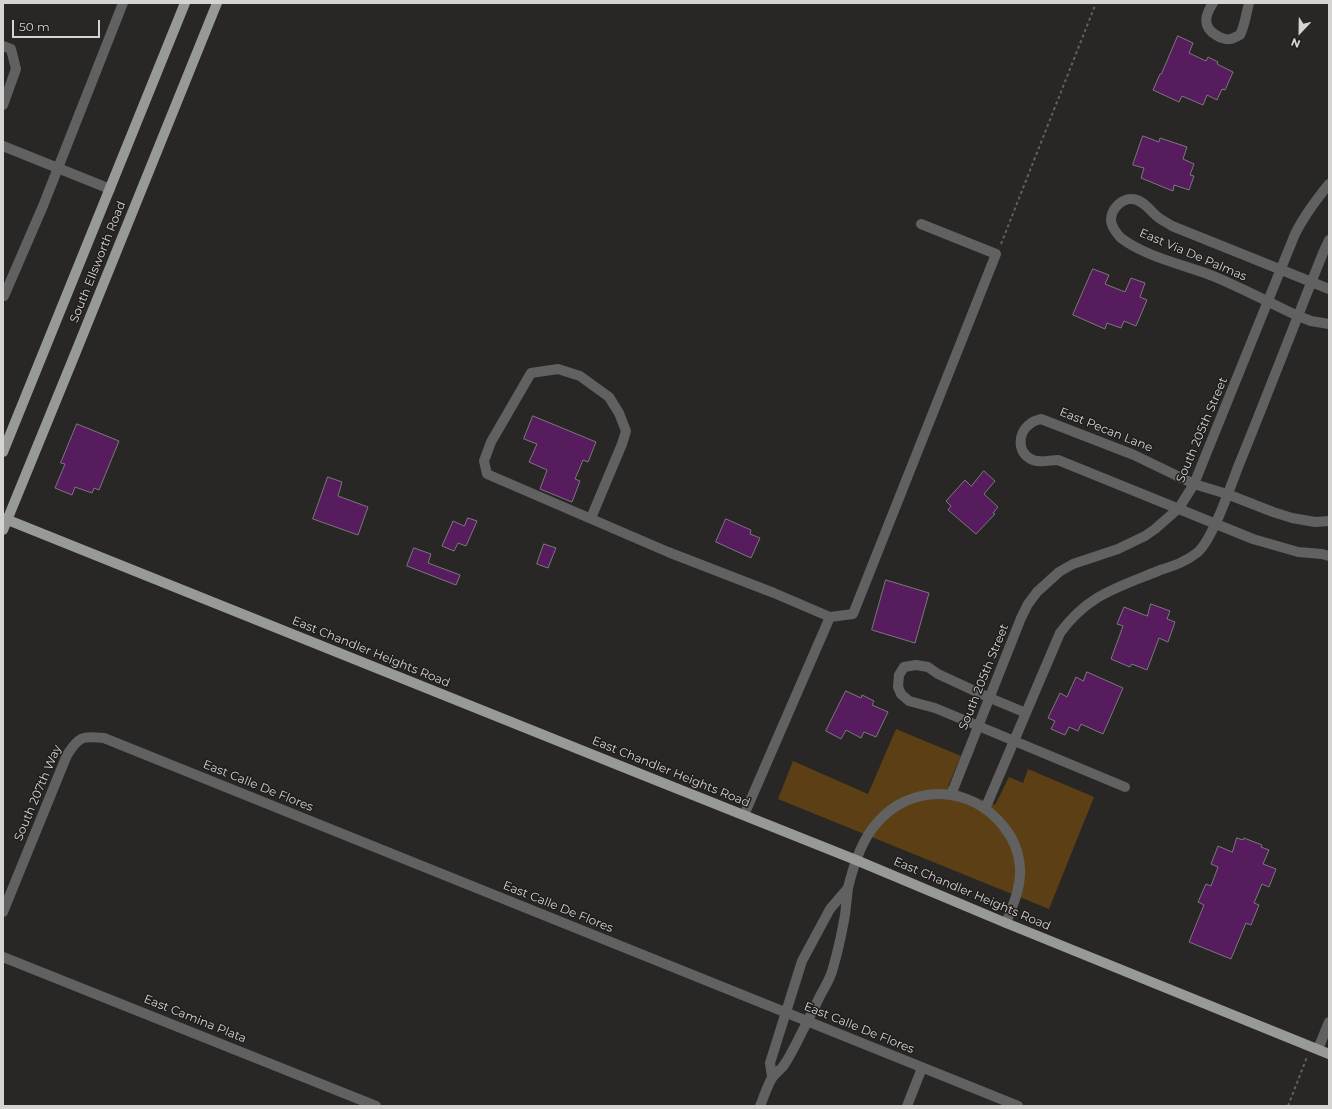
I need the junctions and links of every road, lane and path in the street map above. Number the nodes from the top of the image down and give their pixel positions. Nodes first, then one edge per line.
1 (123, 3) edge
2 (185, 3) edge
3 (217, 3) edge
4 (1096, 3) edge
5 (1213, 3) edge
6 (1249, 3) edge
7 (3, 46) edge
8 (3, 105) edge
9 (3, 146) edge
10 (58, 168) junction
11 (1329, 184) edge
12 (110, 189) junction
13 (921, 224) dead end
14 (1329, 240) edge
15 (996, 254) junction
16 (1281, 269) junction
17 (1311, 282) junction
18 (1329, 289) edge
19 (3, 297) edge
20 (1268, 302) junction
21 (1298, 316) junction
22 (1329, 324) edge
23 (3, 452) edge
24 (1194, 484) junction
25 (1228, 494) junction
26 (1179, 508) junction
27 (5, 518) edge
28 (591, 518) junction
29 (1329, 521) edge
30 (1215, 524) junction
31 (3, 530) edge
32 (1329, 556) edge
33 (830, 616) junction
34 (990, 698) junction
35 (1026, 713) junction
36 (978, 726) junction
37 (87, 736) joint
38 (1014, 740) junction
39 (1125, 787) dead end
40 (951, 795) junction
41 (985, 809) junction
42 (744, 815) junction
43 (856, 860) junction
44 (848, 888) junction
45 (3, 912) edge
46 (1006, 923) junction
47 (3, 957) edge
48 (786, 1013) junction
49 (807, 1022) junction
50 (1329, 1022) edge
51 (1315, 1048) junction
52 (1329, 1054) edge
53 (922, 1068) junction
54 (772, 1077) junction
55 (376, 1106) edge
56 (760, 1106) edge
57 (907, 1106) edge
58 (1018, 1106) edge
59 (1288, 1106) edge

1 - 10 street
2 - 12 main road, South Ellsworth Road
3 - 27 main road, South Ellsworth Road
4 - 15 path
5 - 6 street
7 - 8 street
9 - 10 street
10 - 12 street
10 - 19 street
11 - 16 street, South 205th Street
12 - 23 main road, South Ellsworth Road
13 - 15 street
14 - 17 street
15 - 33 street
16 - 17 street, East Via De Palmas
16 - 20 street, South 205th Street
16 - 20 street, East Via De Palmas
17 - 18 street, East Via De Palmas
17 - 21 street
20 - 21 street, East Via De Palmas
20 - 24 street, South 205th Street
21 - 22 street, East Via De Palmas
21 - 25 street
24 - 25 street, East Pecan Lane
24 - 26 street, South 205th Street
24 - 26 street, East Pecan Lane
25 - 29 street, East Pecan Lane
25 - 30 street
26 - 30 street, East Pecan Lane
26 - 34 street, South 205th Street
27 - 31 main road, South Ellsworth Road
27 - 42 main road, East Chandler Heights Road
28 - 28 street
28 - 33 street
30 - 32 street, East Pecan Lane
30 - 35 street
33 - 42 street
34 - 35 street
34 - 36 street, South 205th Street
34 - 36 street
35 - 38 street
36 - 38 street
36 - 40 street, South 205th Street
37 - 45 street, South 207th Way
37 - 48 street, East Calle De Flores
38 - 39 street
38 - 41 street
40 - 41 street
40 - 43 street
41 - 46 street
42 - 43 main road, East Chandler Heights Road
43 - 44 street
43 - 46 main road, East Chandler Heights Road
44 - 48 street
44 - 49 street
46 - 51 main road, East Chandler Heights Road
47 - 55 street, East Camina Plata
48 - 49 street, East Calle De Flores
48 - 54 street
49 - 53 street, East Calle De Flores
49 - 54 street
50 - 51 street
51 - 52 main road, East Chandler Heights Road
51 - 59 path
53 - 57 street
53 - 58 street, East Calle De Flores
54 - 56 street

